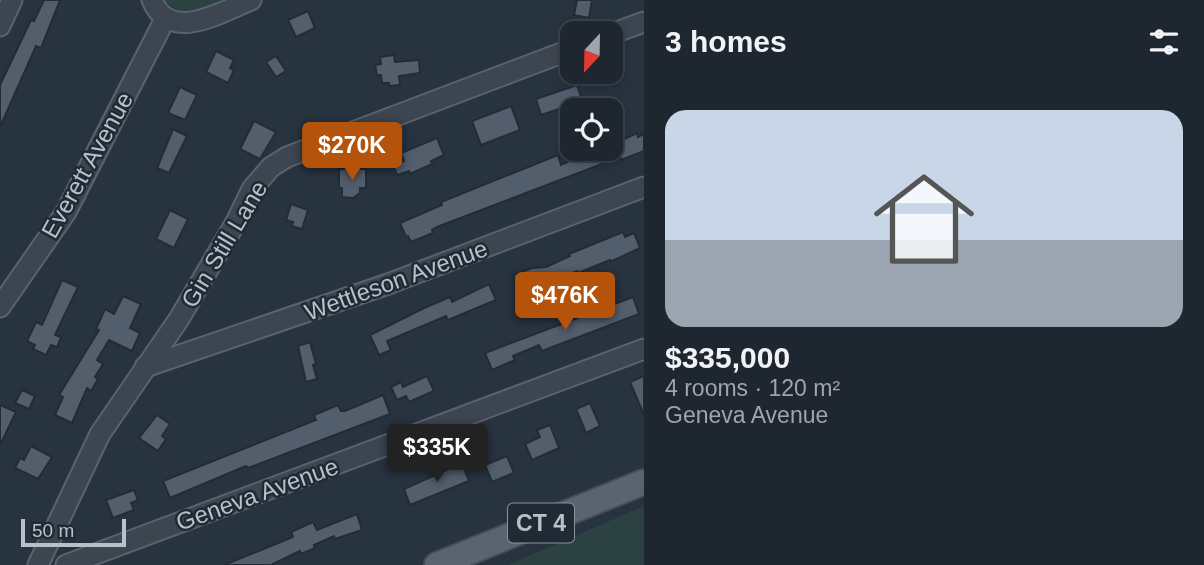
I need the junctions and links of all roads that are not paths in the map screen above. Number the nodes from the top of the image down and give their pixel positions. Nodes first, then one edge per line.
1 (12, 0) edge
2 (152, 0) edge
3 (251, 0) edge
4 (165, 19) junction
5 (644, 22) edge
6 (0, 26) edge
7 (623, 30) edge
8 (560, 54) edge
9 (644, 187) edge
10 (0, 307) edge
11 (644, 349) edge
12 (145, 368) junction
13 (644, 482) edge
14 (38, 565) edge
15 (66, 565) edge
16 (437, 565) edge

1 - 6 street
2 - 4 street
3 - 4 street
4 - 10 street, Everett Avenue
5 - 7 street
8 - 12 street, Gin Still Lane
9 - 12 street, Wettleson Avenue
11 - 15 street, Geneva Avenue
12 - 14 street, Gin Still Lane
13 - 16 main road, CT 4

